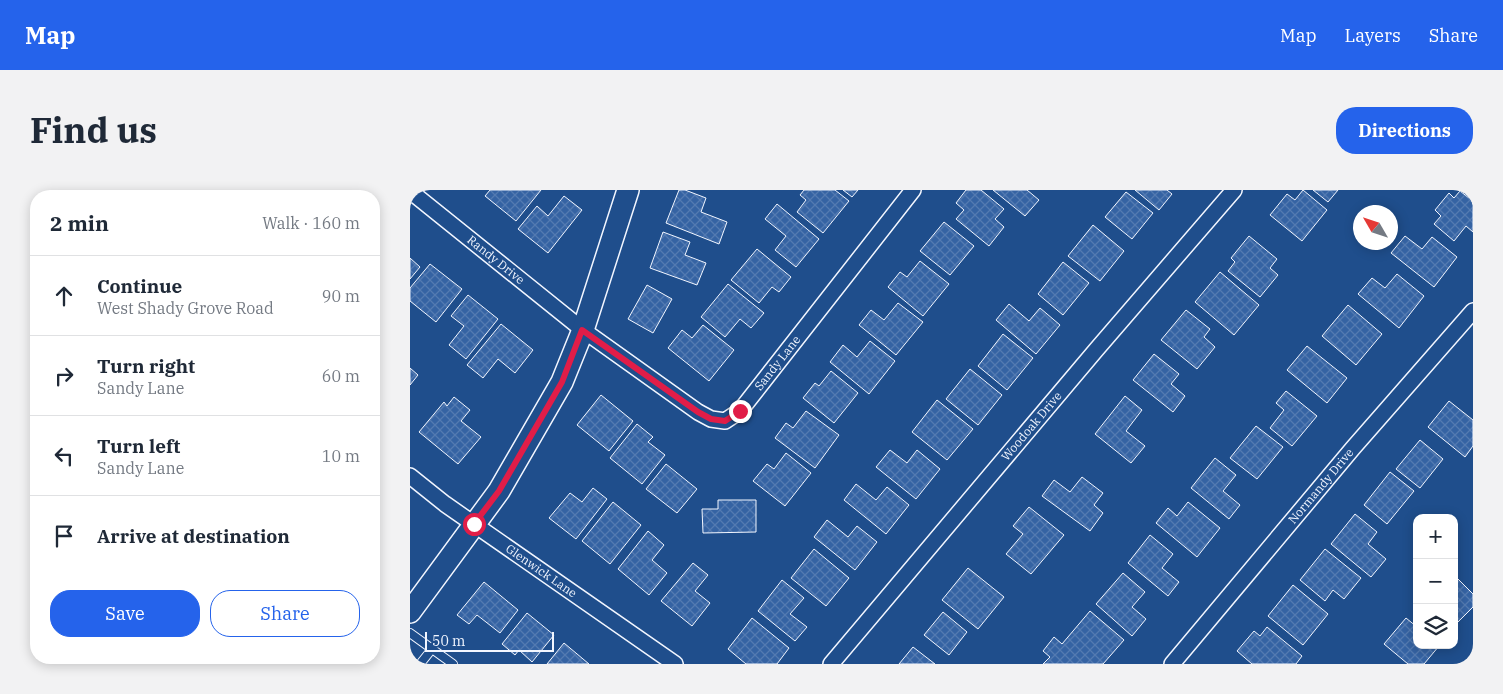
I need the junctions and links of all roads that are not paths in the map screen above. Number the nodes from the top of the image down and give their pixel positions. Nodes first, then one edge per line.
1 (628, 190) edge
2 (913, 190) edge
3 (1234, 190) edge
4 (410, 191) edge
5 (1473, 311) edge
6 (582, 330) junction
7 (410, 476) edge
8 (474, 524) junction
9 (410, 612) edge
10 (410, 633) edge
11 (432, 649) junction
12 (420, 664) edge
13 (453, 664) edge
14 (675, 664) edge
15 (831, 664) edge
16 (1172, 664) edge

1 - 6 main road
2 - 6 street, Sandy Lane
3 - 15 street, Woodoak Drive
4 - 6 street, Randy Drive
5 - 16 street, Normandy Drive
6 - 8 main road
7 - 8 street, Glenwick Lane
8 - 9 main road
8 - 14 street, Glenwick Lane
10 - 11 lane
11 - 12 lane
11 - 13 lane

